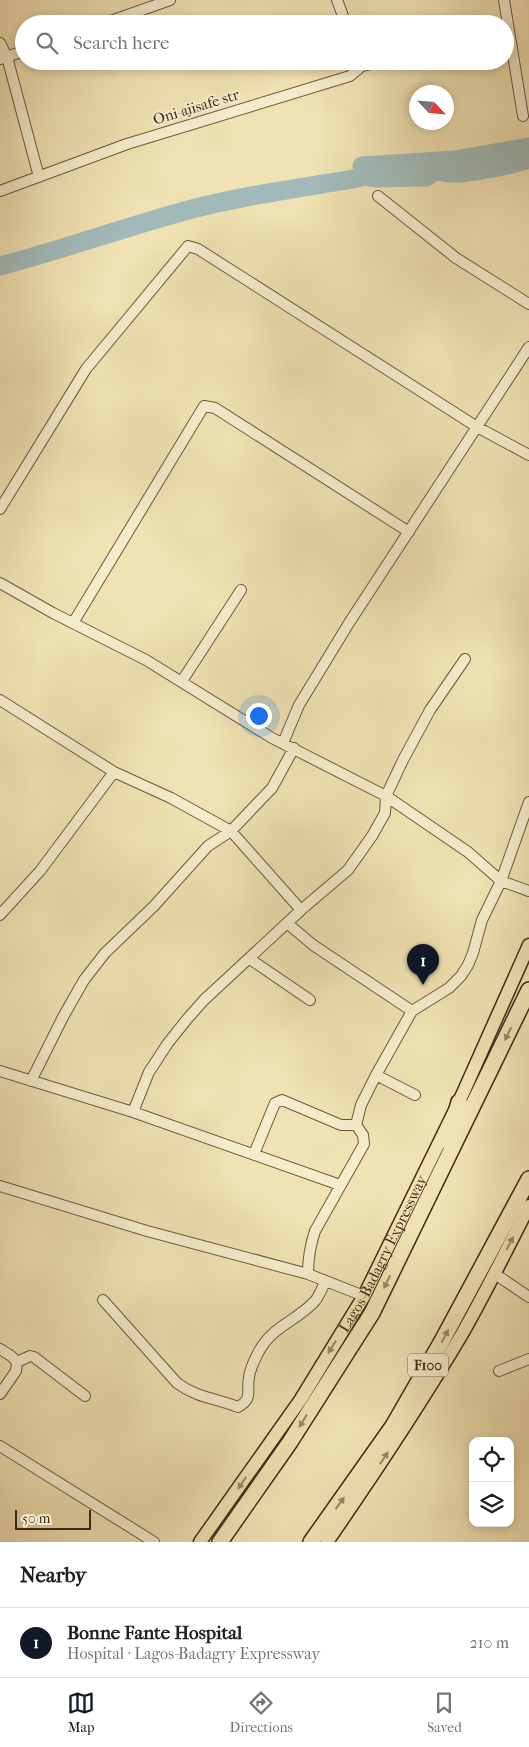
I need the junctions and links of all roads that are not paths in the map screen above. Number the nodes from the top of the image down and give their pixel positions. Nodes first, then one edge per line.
1 (170, 0) edge
2 (337, 0) edge
3 (504, 0) edge
4 (128, 15) edge
5 (343, 15) edge
6 (506, 15) edge
7 (0, 43) edge
8 (4, 58) edge
9 (514, 61) edge
10 (356, 70) edge
11 (523, 116) dead end
12 (39, 177) junction
13 (0, 191) edge
14 (378, 196) dead end
15 (529, 304) edge
16 (529, 347) edge
17 (477, 427) junction
18 (528, 455) edge
19 (0, 509) edge
20 (409, 532) junction
21 (0, 583) edge
22 (241, 590) dead end
23 (73, 623) junction
24 (465, 659) dead end
25 (182, 681) junction
26 (0, 700) edge
27 (282, 742) junction
28 (294, 748) junction
29 (114, 772) junction
30 (386, 796) junction
31 (529, 802) edge
32 (231, 831) junction
33 (501, 881) junction
34 (529, 891) edge
35 (301, 910) junction
36 (0, 915) edge
37 (288, 924) junction
38 (529, 945) edge
39 (250, 959) junction
40 (529, 990) edge
41 (310, 1000) dead end
42 (412, 1011) junction
43 (0, 1071) edge
44 (376, 1074) junction
45 (31, 1081) junction
46 (415, 1095) dead end
47 (459, 1102) junction
48 (133, 1112) junction
49 (356, 1125) junction
50 (254, 1154) junction
51 (529, 1179) edge
52 (0, 1186) edge
53 (340, 1186) junction
54 (529, 1206) edge
55 (408, 1238) junction
56 (308, 1274) junction
57 (495, 1274) junction
58 (325, 1282) junction
59 (364, 1296) junction
60 (529, 1297) edge
61 (102, 1300) dead end
62 (0, 1349) edge
63 (529, 1358) edge
64 (17, 1362) junction
65 (499, 1371) dead end
66 (0, 1394) edge
67 (86, 1396) dead end
68 (0, 1446) edge
69 (154, 1542) edge
70 (200, 1542) edge
71 (220, 1542) edge
72 (311, 1542) edge
73 (328, 1542) edge

1 - 4 street
2 - 5 street
3 - 6 street
7 - 8 street
8 - 12 street
9 - 11 street
10 - 12 street, Oni-ajisafe str
12 - 13 street, Oni-ajisafe str
14 - 15 street
16 - 17 street
17 - 18 street
17 - 19 street
17 - 20 street
20 - 23 street
20 - 27 street
21 - 23 street
22 - 25 street
23 - 25 street
24 - 30 street
25 - 27 street
26 - 29 street
27 - 28 street
28 - 30 street
28 - 32 street
29 - 32 street
29 - 36 street
30 - 33 street
30 - 35 street
31 - 33 street
32 - 35 street
32 - 45 street
33 - 34 street
33 - 42 street
35 - 37 street
37 - 39 street
37 - 42 street
38 - 47 main road, Lagos-Badagry Expressway
39 - 41 street
39 - 48 street
40 -> 55 highway, Lagos-Badagry Expressway
42 - 44 street
43 - 45 street
44 - 46 street
44 - 49 street
45 - 48 street
47 - 55 highway
47 - 59 main road, Lagos-Badagry Expressway
48 - 50 street
49 - 50 street
49 - 53 street
50 - 53 street
72 -> 51 highway, F100
52 - 56 street
53 - 56 street
57 -> 54 main road
55 -> 71 highway, Lagos-Badagry Expressway
56 - 58 street
57 - 60 street
73 -> 57 main road
58 - 59 street
58 - 61 street
59 -> 70 main road, Lagos-Badagry Expressway
62 - 64 street
63 - 65 street
64 - 66 street
64 - 67 street
68 - 69 street

